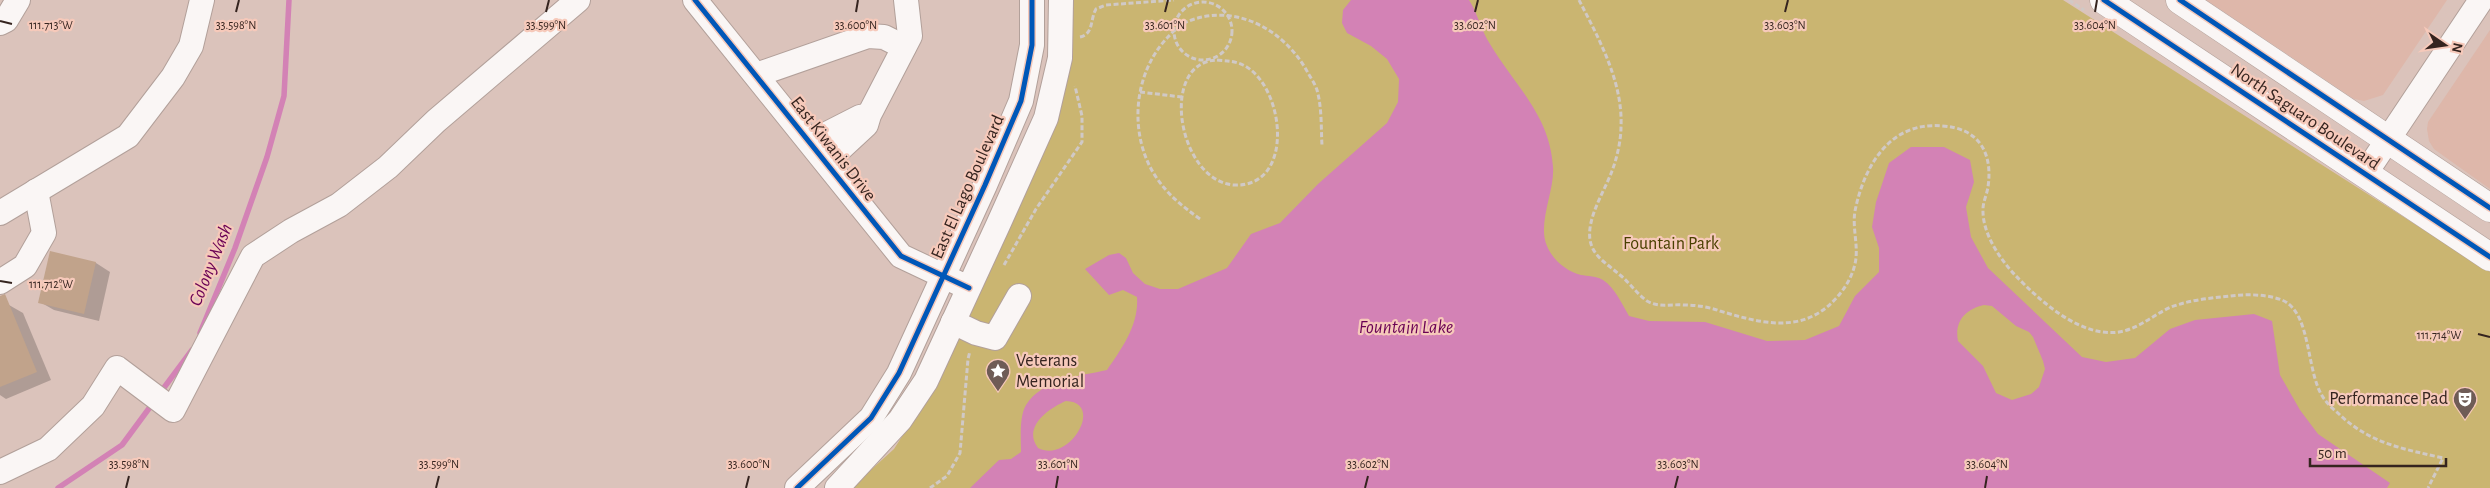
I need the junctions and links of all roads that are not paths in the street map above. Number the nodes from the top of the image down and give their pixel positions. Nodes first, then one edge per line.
1 (18, 0) edge
2 (202, 0) edge
3 (578, 0) edge
4 (695, 0) edge
5 (906, 0) edge
6 (1032, 0) edge
7 (1061, 0) edge
8 (2104, 0) edge
9 (2180, 0) edge
10 (2481, 0) edge
11 (0, 23) edge
12 (904, 47) junction
13 (756, 75) junction
14 (869, 115) junction
15 (2388, 139) junction
16 (811, 142) junction
17 (826, 162) junction
18 (2365, 174) junction
19 (36, 192) junction
20 (2490, 208) edge
21 (0, 213) edge
22 (2490, 258) edge
23 (943, 276) junction
24 (0, 282) edge
25 (969, 288) junction
26 (1019, 296) dead end
27 (953, 322) junction
28 (0, 472) edge
29 (797, 488) edge
30 (837, 488) edge

1 - 11 street
2 - 19 street
3 - 28 street
4 - 13 street, East Kiwanis Drive
5 - 12 street
6 - 23 street, East El Lago Boulevard
7 - 25 street
8 - 18 main road, North Saguaro Boulevard
9 - 15 main road, North Saguaro Boulevard
10 - 15 street
12 - 13 street
12 - 14 street
13 - 16 street, East Kiwanis Drive
14 - 16 street
14 - 17 street
15 - 18 street
15 - 20 main road, North Saguaro Boulevard
16 - 17 street, East Kiwanis Drive
17 - 23 street, East Kiwanis Drive
18 - 22 main road, North Saguaro Boulevard
19 - 21 street
19 - 24 street
23 - 25 street, East Kiwanis Drive
23 - 29 street, East El Lago Boulevard
25 - 27 street
26 - 27 street
27 - 30 street

